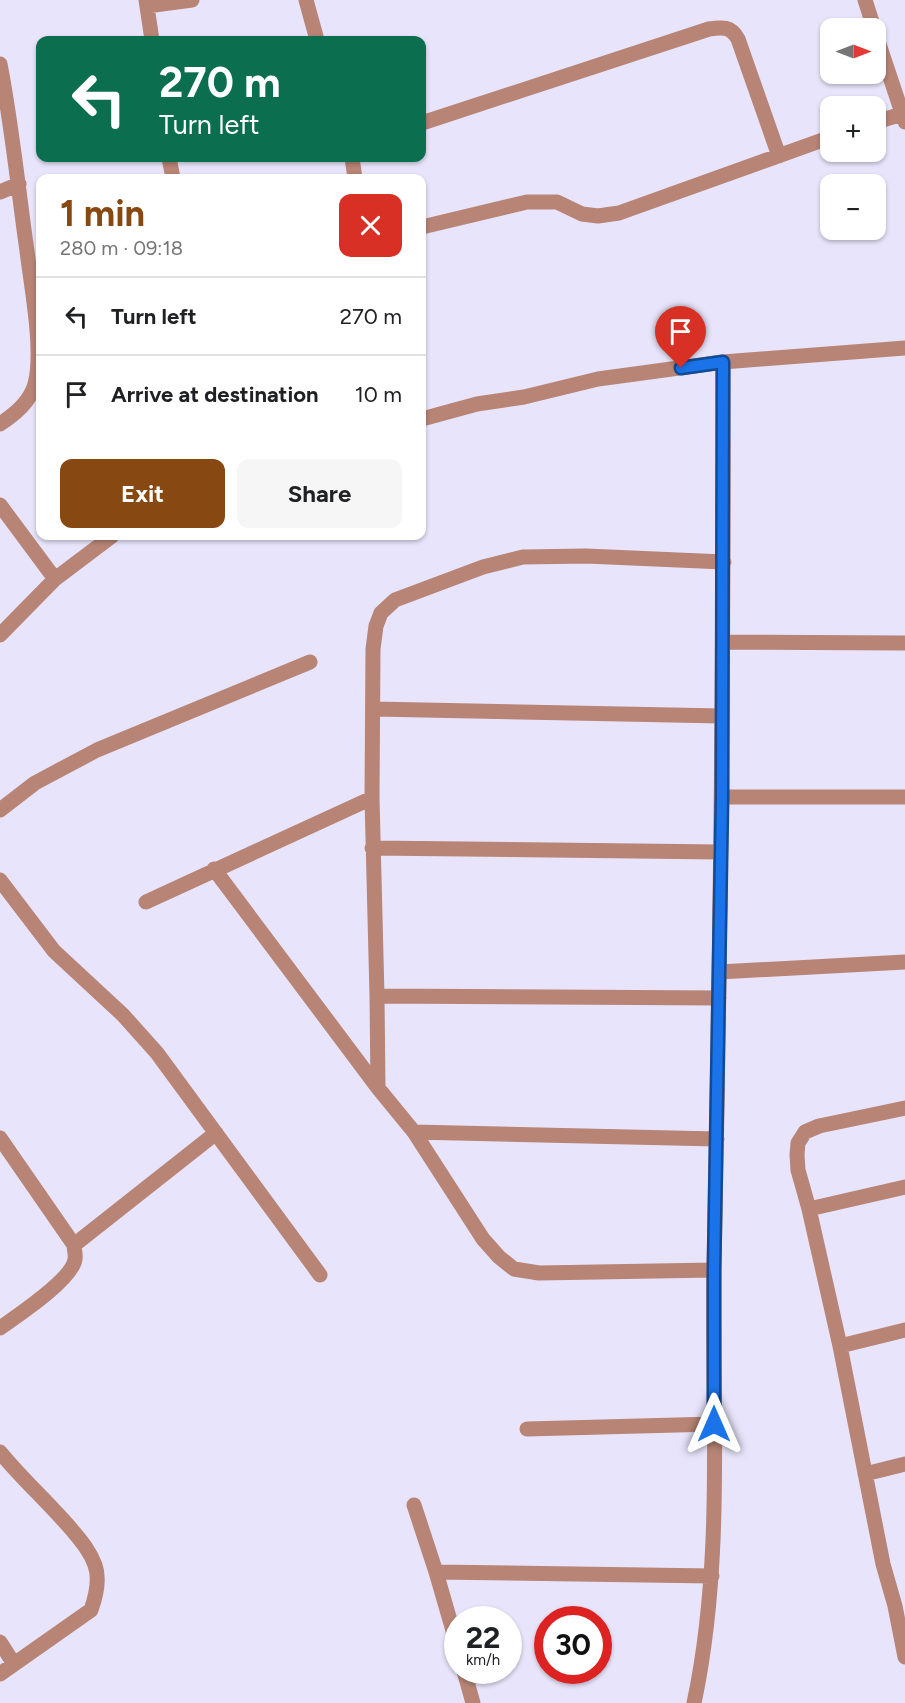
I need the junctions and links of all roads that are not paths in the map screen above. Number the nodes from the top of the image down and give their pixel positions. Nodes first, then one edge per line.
1 (192, 0) edge
2 (306, 0) edge
3 (865, 0) edge
4 (146, 3) edge
5 (871, 18) edge
6 (151, 36) edge
7 (315, 36) edge
8 (0, 64) edge
9 (886, 66) edge
10 (903, 118) edge
11 (886, 121) edge
12 (426, 122) edge
13 (820, 142) edge
14 (779, 156) junction
15 (19, 184) junction
16 (0, 192) edge
17 (426, 226) edge
18 (36, 330) edge
19 (905, 348) edge
20 (723, 362) junction
21 (36, 376) edge
22 (426, 418) edge
23 (0, 424) edge
24 (0, 505) edge
25 (107, 540) edge
26 (724, 562) junction
27 (55, 579) junction
28 (0, 635) edge
29 (723, 642) junction
30 (905, 643) edge
31 (310, 662) dead end
32 (374, 709) junction
33 (722, 716) junction
34 (722, 797) junction
35 (905, 797) edge
36 (372, 798) junction
37 (0, 810) edge
38 (372, 848) junction
39 (720, 852) junction
40 (214, 869) junction
41 (0, 880) edge
42 (146, 902) dead end
43 (905, 962) edge
44 (719, 972) junction
45 (377, 996) junction
46 (719, 998) junction
47 (378, 1088) junction
48 (905, 1108) edge
49 (414, 1132) junction
50 (216, 1133) junction
51 (0, 1138) edge
52 (717, 1139) junction
53 (905, 1187) edge
54 (809, 1209) junction
55 (74, 1245) junction
56 (714, 1270) junction
57 (320, 1275) dead end
58 (0, 1328) edge
59 (905, 1330) edge
60 (840, 1346) junction
61 (714, 1424) junction
62 (526, 1429) dead end
63 (0, 1452) edge
64 (905, 1464) edge
65 (864, 1474) junction
66 (414, 1505) dead end
67 (436, 1572) junction
68 (712, 1576) junction
69 (900, 1605) edge
70 (446, 1606) edge
71 (0, 1642) edge
72 (905, 1657) edge
73 (14, 1664) junction
74 (0, 1674) edge
75 (468, 1684) edge
76 (473, 1703) edge
77 (694, 1703) edge

1 - 4 street
2 - 7 street
3 - 5 street
4 - 6 street
8 - 15 street
9 - 10 street
10 - 11 street
12 - 14 street
13 - 14 street
14 - 17 street
15 - 16 street
15 - 18 street
19 - 20 street
20 - 22 street
20 - 26 street
21 - 23 street
24 - 27 street
25 - 27 street
26 - 29 street
26 - 32 street
27 - 28 street
29 - 30 street
29 - 33 street
31 - 37 street
32 - 33 street
32 - 36 street
33 - 34 street
34 - 35 street
34 - 39 street
36 - 38 street
36 - 40 street
38 - 39 street
38 - 45 street
39 - 44 street
40 - 42 street
40 - 47 street
41 - 50 street
43 - 44 street
44 - 46 street
45 - 46 street
45 - 47 street
46 - 52 street
47 - 49 street
48 - 54 street
49 - 52 street
49 - 56 street
50 - 55 street
50 - 57 street
51 - 55 street
52 - 56 street
53 - 54 street
54 - 60 street
55 - 58 street
56 - 61 street
59 - 60 street
60 - 65 street
61 - 62 street
61 - 68 street
63 - 73 street
64 - 65 street
65 - 69 street
66 - 67 street
67 - 68 street
67 - 70 street
68 - 77 street
69 - 72 street
71 - 73 street
73 - 74 street
75 - 76 street

